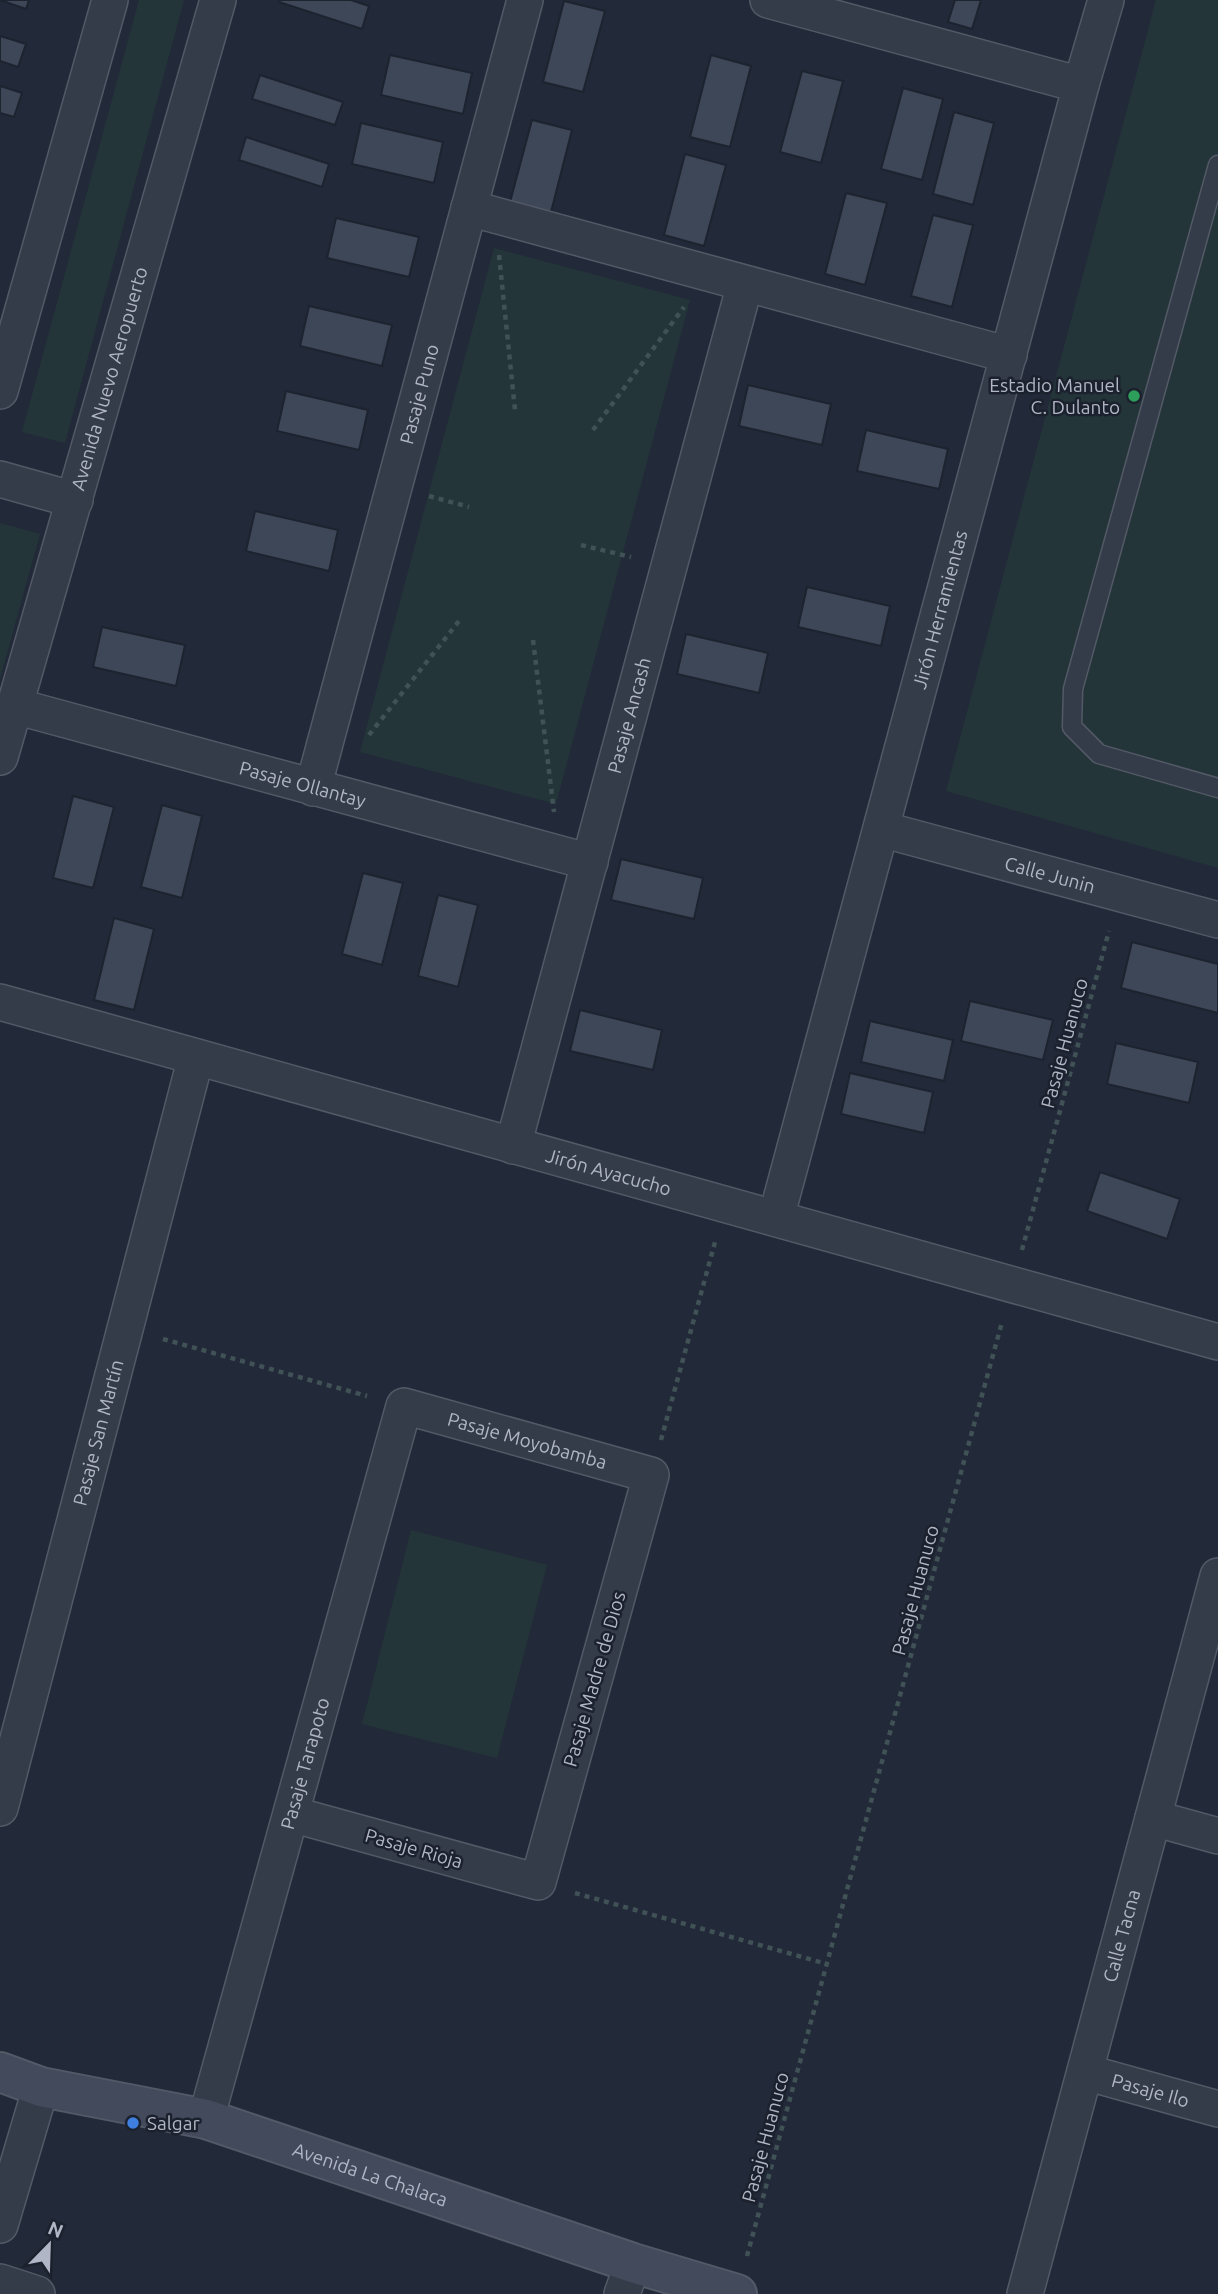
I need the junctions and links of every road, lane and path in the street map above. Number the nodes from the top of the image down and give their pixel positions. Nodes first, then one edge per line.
1 (110, 0) edge
2 (219, 0) edge
3 (525, 0) edge
4 (768, 0) edge
5 (1106, 0) edge
6 (1081, 85) junction
7 (1218, 165) edge
8 (482, 212) junction
9 (708, 274) junction
10 (745, 284) junction
11 (1009, 355) junction
12 (0, 391) edge
13 (515, 411) dead end
14 (593, 430) dead end
15 (0, 479) edge
16 (75, 500) junction
17 (581, 545) dead end
18 (670, 566) junction
19 (459, 621) dead end
20 (533, 639) dead end
21 (15, 706) junction
22 (367, 737) dead end
23 (0, 757) edge
24 (313, 788) junction
25 (1218, 788) edge
26 (881, 829) junction
27 (574, 858) junction
28 (1119, 893) junction
29 (1218, 919) edge
30 (0, 1002) edge
31 (196, 1057) junction
32 (513, 1146) junction
33 (726, 1204) junction
34 (776, 1219) junction
35 (1012, 1284) junction
36 (127, 1329) junction
37 (1218, 1342) edge
38 (404, 1406) junction
39 (651, 1475) junction
40 (1218, 1576) edge
41 (0, 1808) edge
42 (291, 1814) junction
43 (1153, 1818) junction
44 (1218, 1836) edge
45 (538, 1882) junction
46 (827, 1964) junction
47 (0, 2071) edge
48 (1085, 2072) junction
49 (41, 2087) junction
50 (1218, 2109) edge
51 (206, 2119) junction
52 (0, 2225) edge
53 (627, 2278) edge
54 (0, 2282) edge
55 (37, 2294) edge
56 (737, 2294) edge
57 (1025, 2294) edge

1 - 12 street
2 - 16 street, Avenida Nuevo Aeropuerto
3 - 8 street, Pasaje Puno
4 - 6 street
5 - 6 street, Jirón Herramientas
6 - 11 street, Jirón Herramientas
7 - 25 lane
8 - 9 street
8 - 13 path
8 - 24 street, Pasaje Puno
9 - 10 street
9 - 14 path
10 - 11 street
10 - 18 street, Pasaje Ancash
11 - 26 street, Jirón Herramientas
15 - 16 street
16 - 21 street, Avenida Nuevo Aeropuerto
17 - 18 path
18 - 27 street, Pasaje Ancash
19 - 22 path
20 - 27 path
21 - 23 street, Avenida Nuevo Aeropuerto
21 - 24 street, Pasaje Ollantay
24 - 27 street, Pasaje Ollantay
26 - 28 street, Calle Junin
26 - 34 street, Jirón Herramientas
27 - 32 street, Pasaje Ancash
28 - 29 street, Calle Junin
28 - 35 path, Pasaje Huanuco
30 - 31 street, Jirón Ayacucho
31 - 32 street, Jirón Ayacucho
31 - 36 street, Pasaje San Martín
32 - 33 street, Jirón Ayacucho
33 - 34 street, Jirón Ayacucho
33 - 39 path
34 - 35 street, Jirón Ayacucho
35 - 37 street, Jirón Ayacucho
35 - 46 path, Pasaje Huanuco
36 - 38 path
36 - 41 street, Pasaje San Martín
38 - 39 street, Pasaje Moyobamba
38 - 42 street, Pasaje Tarapoto
39 - 45 street, Pasaje Madre de Dios
40 - 43 street, Calle Tacna
42 - 45 street, Pasaje Rioja
42 - 51 street, Pasaje Tarapoto
43 - 44 street
43 - 48 street, Calle Tacna
45 - 46 path
46 - 56 path, Pasaje Huanuco
47 - 49 street, Avenida La Chalaca
48 - 50 street, Pasaje Ilo
48 - 57 street, Calle Tacna
49 - 51 street, Avenida La Chalaca
49 - 52 street
51 - 53 street, Avenida La Chalaca
53 - 56 street, Avenida La Chalaca
54 - 55 street

